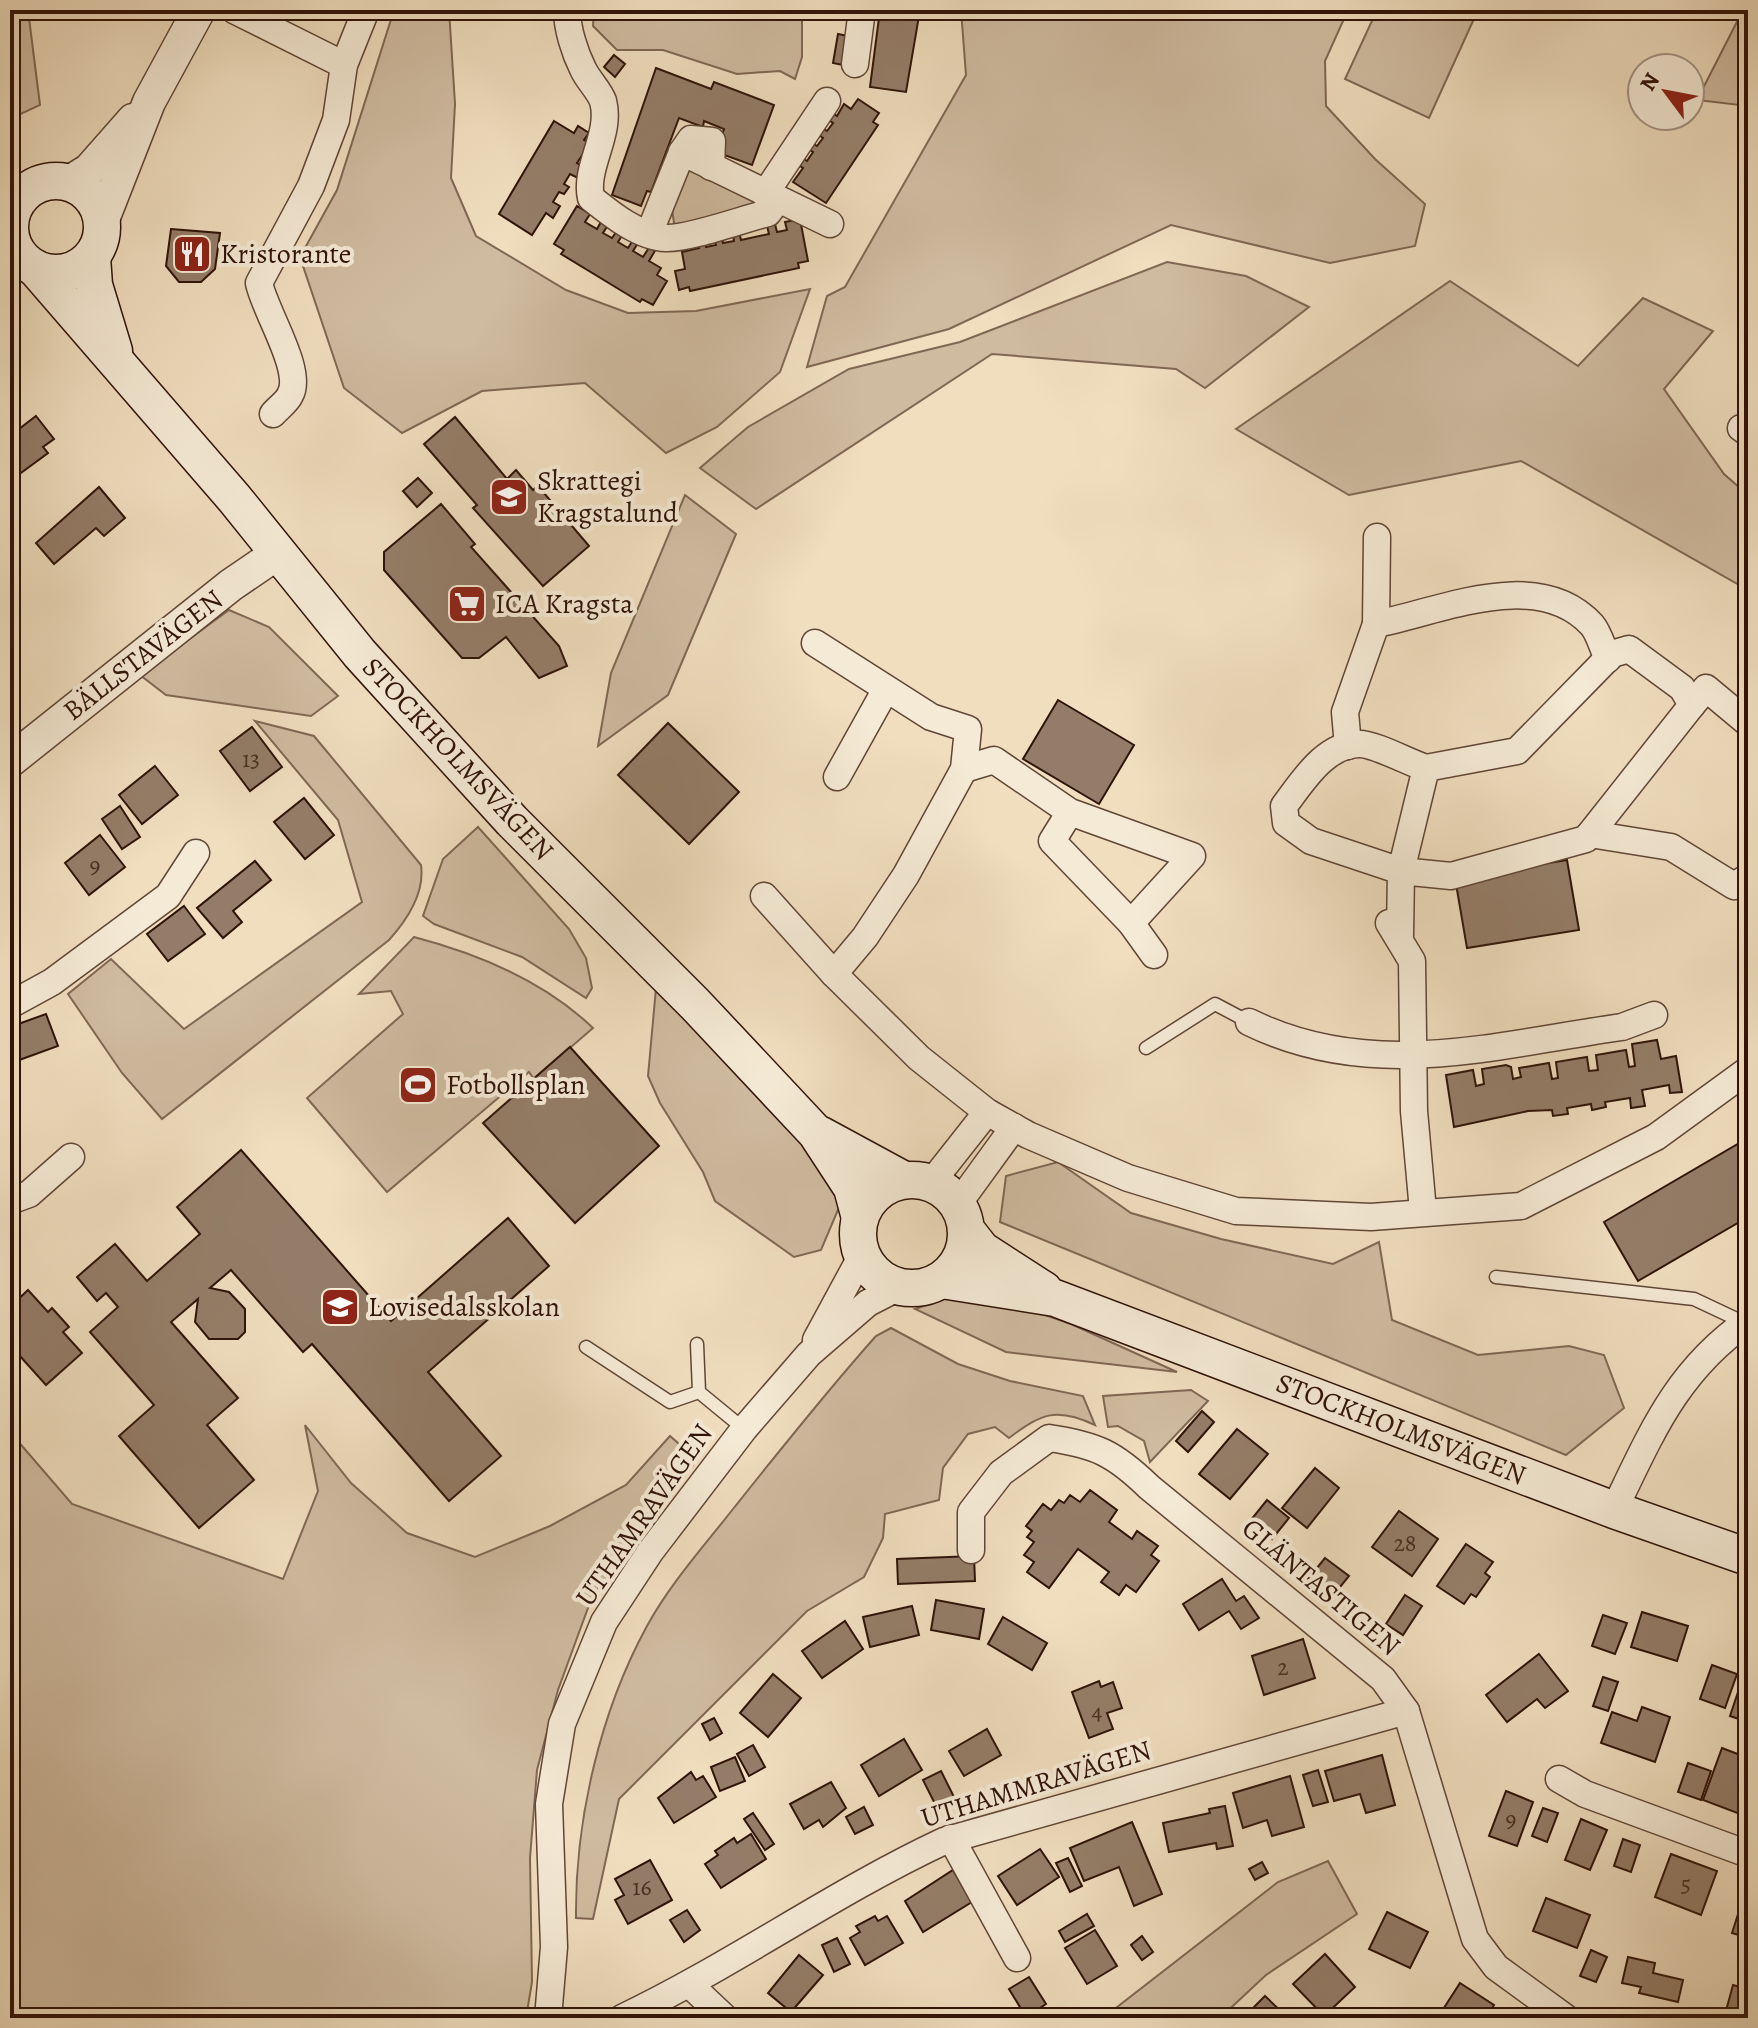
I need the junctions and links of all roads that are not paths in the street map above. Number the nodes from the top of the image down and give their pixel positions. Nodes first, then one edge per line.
1 (199, 10) edge
2 (234, 10) edge
3 (366, 10) edge
4 (567, 10) edge
5 (862, 10) edge
6 (855, 64) dead end
7 (344, 65) junction
8 (827, 101) dead end
9 (149, 102) junction
10 (10, 169) edge
11 (59, 182) junction
12 (771, 198) junction
13 (102, 222) junction
14 (830, 224) dead end
15 (649, 234) junction
16 (10, 235) edge
17 (92, 257) junction
18 (35, 268) junction
19 (119, 368) junction
20 (273, 414) dead end
21 (1377, 537) dead end
22 (278, 553) junction
23 (1376, 624) junction
24 (815, 643) dead end
25 (1608, 659) junction
26 (886, 689) junction
27 (1692, 705) junction
28 (1748, 723) edge
29 (1348, 746) junction
30 (10, 761) edge
31 (1426, 768) junction
32 (964, 769) junction
33 (837, 777) dead end
34 (1070, 812) junction
35 (1590, 834) junction
36 (196, 853) dead end
37 (1401, 871) junction
38 (1748, 877) edge
39 (764, 896) dead end
40 (1131, 923) junction
41 (1154, 955) dead end
42 (834, 974) junction
43 (10, 1005) edge
44 (1654, 1015) dead end
45 (1249, 1022) joint
46 (1146, 1048) dead end
47 (1413, 1058) junction
48 (1748, 1070) edge
49 (987, 1112) junction
50 (1014, 1127) junction
51 (816, 1133) junction
52 (71, 1157) dead end
53 (940, 1200) junction
54 (10, 1201) edge
55 (1423, 1211) junction
56 (860, 1218) junction
57 (862, 1255) junction
58 (1496, 1277) dead end
59 (942, 1280) junction
60 (899, 1287) junction
61 (1055, 1298) junction
62 (1746, 1322) edge
63 (697, 1344) dead end
64 (586, 1347) dead end
65 (809, 1354) junction
66 (699, 1392) junction
67 (744, 1429) junction
68 (1614, 1510) junction
69 (971, 1550) dead end
70 (1748, 1557) edge
71 (1406, 1711) junction
72 (1559, 1779) dead end
73 (951, 1838) junction
74 (1748, 1854) edge
75 (1017, 1958) dead end
76 (689, 1984) junction
77 (548, 2018) edge
78 (622, 2018) edge
79 (725, 2018) edge
80 (1566, 2018) edge

1 - 9 street
2 - 7 street
3 - 7 street
4 - 15 street
5 - 6 street
7 - 20 street
8 - 12 street
9 - 11 street
9 - 13 street
10 - 11 main road
11 - 13 main road
11 - 16 main road
12 - 14 street
12 - 15 street
12 - 15 street
13 - 17 main road
16 - 18 main road
17 - 18 main road
17 - 19 main road, STOCKHOLMSVÄGEN
18 - 19 main road, STOCKHOLMSVÄGEN
19 - 22 main road, STOCKHOLMSVÄGEN
21 - 23 street
22 - 30 street, BÄLLSTAVÄGEN
22 - 51 main road, STOCKHOLMSVÄGEN
23 - 25 street
23 - 29 street
24 - 26 street
25 - 27 street
25 - 31 street
26 - 32 street
26 - 33 street
27 - 28 street
27 - 35 street
29 - 31 street
29 - 37 street
31 - 37 street
32 - 34 street
32 - 42 street
34 - 40 street
34 - 40 street
35 - 37 street
35 - 38 street
36 - 43 street
37 - 47 street
39 - 42 street
40 - 41 street
42 - 49 street
44 - 47 street
45 - 46 lane
45 - 47 street
47 - 55 street
48 - 55 street
49 - 50 street
49 - 53 street
50 - 53 street
50 - 55 street
51 - 53 main road, STOCKHOLMSVÄGEN
51 - 56 main road, STOCKHOLMSVÄGEN
52 - 54 street
53 - 56 main road
53 - 59 main road
53 - 61 main road, STOCKHOLMSVÄGEN
56 - 57 main road
57 - 60 main road
57 - 65 street, UTHAMRAVÄGEN
58 - 62 lane
59 - 60 main road
59 - 61 main road, STOCKHOLMSVÄGEN
60 - 65 street, UTHAMRAVÄGEN
61 - 68 main road, STOCKHOLMSVÄGEN
62 - 68 street
63 - 66 lane
64 - 66 lane
65 - 67 street, UTHAMRAVÄGEN
66 - 67 lane
67 - 77 street, UTHAMRAVÄGEN
68 - 70 main road, STOCKHOLMSVÄGEN
69 - 71 street, GLÄNTASTIGEN
71 - 73 street, UTHAMMRAVÄGEN
71 - 80 street, GLÄNTASTIGEN
72 - 74 street
73 - 75 street
73 - 76 street, UTHAMMRAVÄGEN
76 - 78 street, UTHAMMRAVÄGEN
76 - 79 street

